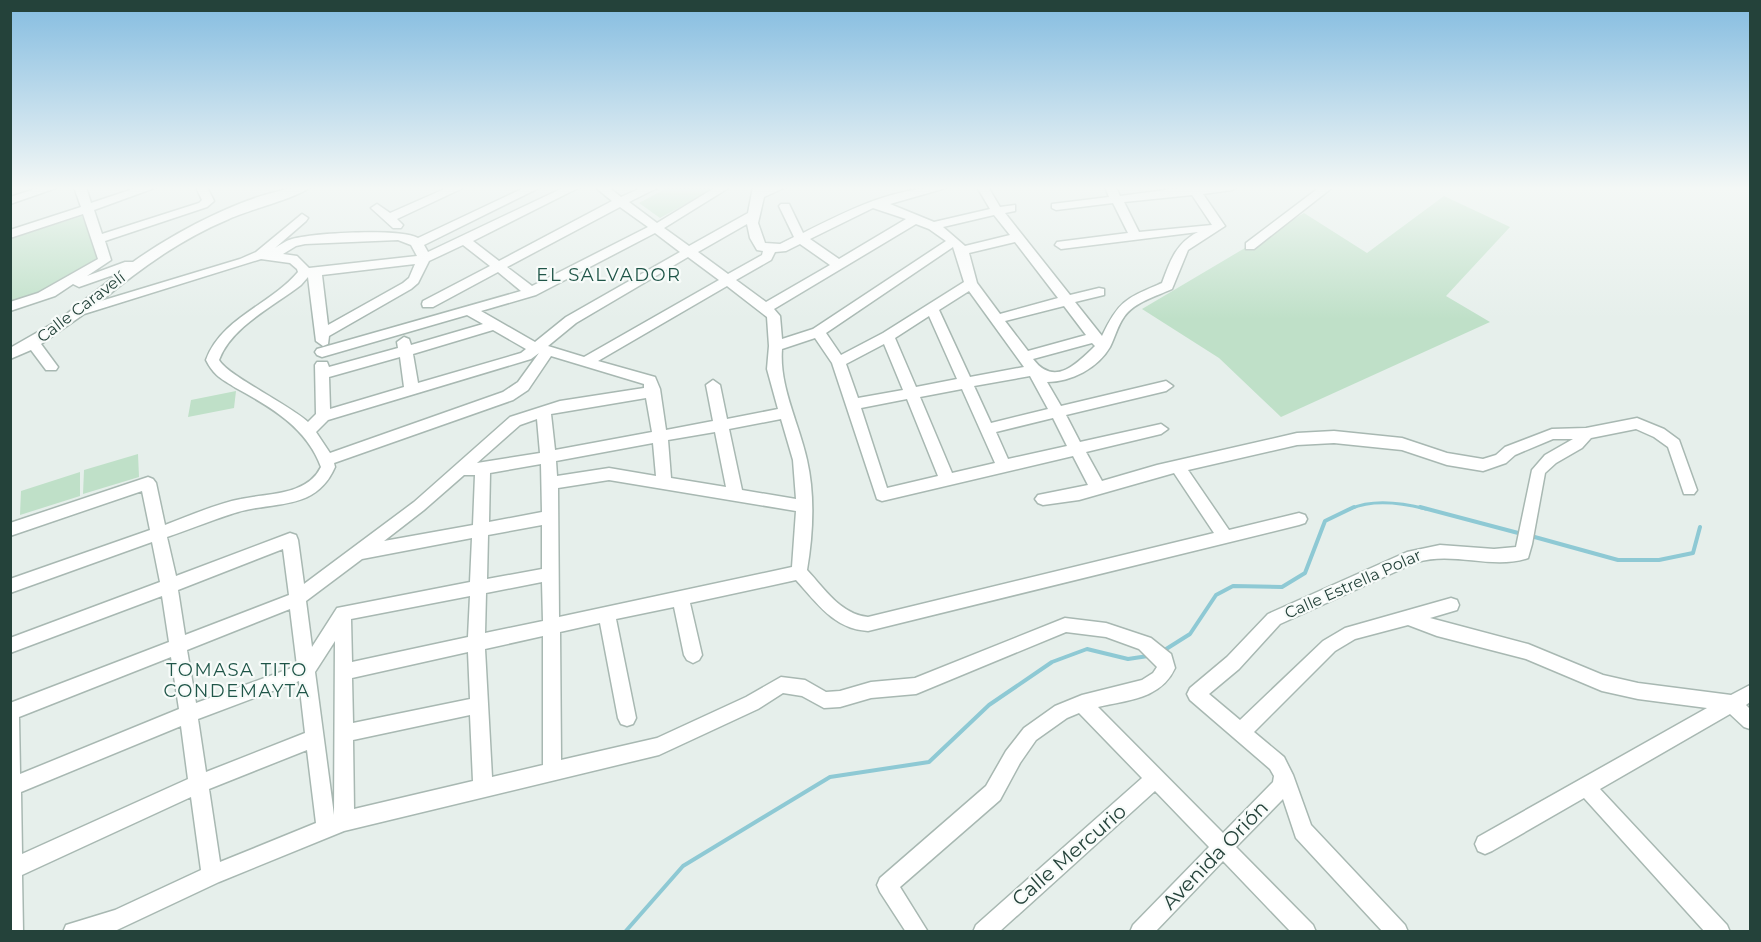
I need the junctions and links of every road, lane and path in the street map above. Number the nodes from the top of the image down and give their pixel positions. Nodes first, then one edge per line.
1 (95, 231) edge
2 (123, 231) edge
3 (190, 231) edge
4 (289, 231) edge
5 (404, 231) edge
6 (435, 231) edge
7 (483, 231) edge
8 (566, 231) edge
9 (650, 231) edge
10 (660, 231) edge
11 (727, 231) edge
12 (753, 231) edge
13 (796, 231) edge
14 (814, 231) edge
15 (896, 231) edge
16 (939, 231) edge
17 (1013, 231) edge
18 (1134, 231) edge
19 (1173, 231) edge
20 (1209, 231) edge
21 (1270, 231) edge
22 (1136, 235) junction
23 (1018, 237) junction
24 (800, 238) junction
25 (98, 239) junction
26 (414, 240) junction
27 (464, 240) junction
28 (1061, 245) dead end
29 (958, 246) junction
30 (1250, 246) dead end
31 (770, 249) junction
32 (692, 252) junction
33 (266, 255) junction
34 (149, 257) junction
35 (424, 259) junction
36 (839, 265) junction
37 (498, 267) junction
38 (309, 273) junction
39 (728, 280) junction
40 (970, 284) junction
41 (407, 286) junction
42 (531, 292) junction
43 (1099, 292) dead end
44 (40, 297) junction
45 (1067, 300) junction
46 (428, 304) junction
47 (10, 307) edge
48 (766, 308) junction
49 (932, 308) junction
50 (471, 311) junction
51 (74, 314) junction
52 (444, 319) junction
53 (996, 319) junction
54 (494, 324) junction
55 (402, 330) junction
56 (818, 332) junction
57 (323, 334) junction
58 (888, 336) junction
59 (1100, 342) junction
60 (33, 343) junction
61 (776, 346) junction
62 (543, 349) junction
63 (405, 351) junction
64 (322, 352) junction
65 (10, 354) edge
66 (1024, 357) junction
67 (839, 362) junction
68 (584, 363) junction
69 (51, 367) dead end
70 (1034, 370) junction
71 (322, 374) junction
72 (713, 384) dead end
73 (965, 384) junction
74 (1166, 386) dead end
75 (653, 389) junction
76 (412, 390) junction
77 (910, 395) junction
78 (853, 404) junction
79 (544, 411) junction
80 (786, 413) junction
81 (1057, 413) junction
82 (323, 416) junction
83 (723, 424) junction
84 (987, 429) junction
85 (1161, 429) dead end
86 (309, 430) junction
87 (1586, 433) junction
88 (660, 435) junction
89 (1075, 450) junction
90 (547, 457) junction
91 (326, 460) junction
92 (1178, 466) junction
93 (1004, 467) junction
94 (461, 469) junction
95 (483, 469) junction
96 (947, 480) junction
97 (550, 483) junction
98 (664, 483) junction
99 (1098, 489) junction
100 (1689, 490) dead end
101 (735, 495) junction
102 (1043, 500) dead end
103 (804, 506) junction
104 (550, 518) junction
105 (1299, 519) dead end
106 (10, 530) edge
107 (480, 532) junction
108 (161, 534) junction
109 (1225, 537) junction
110 (360, 552) junction
111 (799, 572) junction
112 (550, 574) junction
113 (169, 584) junction
114 (10, 586) edge
115 (478, 587) junction
116 (680, 598) junction
117 (296, 600) junction
118 (1451, 605) dead end
119 (343, 613) junction
120 (607, 614) junction
121 (1408, 617) junction
122 (552, 626) junction
123 (476, 645) junction
124 (10, 646) edge
125 (178, 646) junction
126 (693, 655) dead end
127 (307, 670) junction
128 (343, 672) junction
129 (1750, 693) edge
130 (1082, 703) junction
131 (1732, 703) junction
132 (479, 705) junction
133 (10, 713) edge
134 (188, 714) junction
135 (627, 718) dead end
136 (1750, 721) edge
137 (1241, 732) junction
138 (344, 733) junction
139 (313, 739) junction
140 (552, 771) junction
141 (1284, 775) junction
142 (1156, 778) junction
143 (198, 784) junction
144 (11, 787) edge
145 (1586, 787) junction
146 (483, 789) junction
147 (335, 825) junction
148 (1485, 844) dead end
149 (1225, 846) junction
150 (12, 868) junction
151 (212, 875) junction
152 (13, 932) edge
153 (73, 932) edge
154 (918, 932) edge
155 (982, 932) edge
156 (1140, 932) edge
157 (1306, 932) edge
158 (1398, 932) edge
159 (1720, 932) edge

1 - 25 street
2 - 25 street
3 - 34 street
4 - 33 street
5 - 26 street
6 - 26 street
7 - 27 street
8 - 37 street
9 - 42 street
10 - 32 street
11 - 32 street
12 - 31 street
13 - 24 street
14 - 24 street
15 - 36 street
16 - 29 street
17 - 23 street
18 - 22 street
19 - 22 street
20 - 59 street
21 - 30 street
22 - 28 street
23 - 29 street
23 - 45 street
24 - 31 street
24 - 36 street
25 - 44 street
26 - 33 street
26 - 35 street
27 - 35 street
27 - 37 street
29 - 40 street
29 - 56 street
31 - 39 street
32 - 39 street
32 - 62 street
33 - 38 street
33 - 51 street
34 - 44 street
34 - 51 street, Calle Caravelí
35 - 38 street
35 - 41 street
36 - 48 street
37 - 42 street
37 - 46 street
38 - 57 street
38 - 86 street
39 - 48 street
39 - 68 street
40 - 49 street
40 - 53 street
41 - 46 street
41 - 57 street
42 - 50 street
43 - 45 street
44 - 47 street
45 - 53 street
45 - 59 street
46 - 52 street
48 - 61 street
49 - 58 street
49 - 73 street
50 - 52 street
50 - 54 street
51 - 60 street, Calle Caravelí
52 - 55 street
53 - 66 street
54 - 62 street
54 - 63 street
55 - 63 street
55 - 64 street
56 - 61 street
56 - 67 street
57 - 64 street
58 - 67 street
58 - 77 street
59 - 66 street
59 - 70 street
60 - 65 street, Calle Caravelí
60 - 69 street
61 - 80 street
62 - 68 street
62 - 76 street
62 - 91 street
63 - 71 street
63 - 76 street
64 - 71 street
66 - 70 street
67 - 78 street
68 - 75 street
70 - 73 street
70 - 81 street
71 - 82 street
72 - 83 street
73 - 77 street
73 - 84 street
74 - 81 street
75 - 79 street
75 - 88 street
76 - 82 street
77 - 78 street
77 - 96 street
78 - 96 street
79 - 90 street
79 - 94 street
80 - 83 street
80 - 103 street
81 - 84 street
81 - 89 street
82 - 86 street
83 - 88 street
83 - 101 street
84 - 93 street
85 - 89 street
86 - 91 street
87 - 92 street
87 - 100 street
87 - 137 street, Calle Estrella Polar
88 - 90 street
88 - 98 street
89 - 93 street
89 - 99 street
90 - 95 street
90 - 97 street
91 - 108 street
92 - 99 street
92 - 109 street
93 - 96 street
94 - 95 street
94 - 110 street
95 - 107 street
97 - 98 street
97 - 104 street
98 - 101 street
99 - 102 street
101 - 103 street
103 - 111 street
104 - 107 street
104 - 112 street
105 - 109 street
106 - 108 street
107 - 110 street
107 - 115 street
108 - 113 street
108 - 114 street
109 - 111 street
110 - 117 street
111 - 116 street
112 - 115 street
112 - 122 street
113 - 117 street
113 - 124 street
113 - 125 street
115 - 119 street
115 - 123 street
116 - 120 street
116 - 126 street
117 - 125 street
117 - 127 street
118 - 121 street
119 - 127 street
119 - 128 street
120 - 122 street
120 - 135 street
121 - 131 street
121 - 137 street
122 - 123 street
122 - 140 street
123 - 128 street
123 - 132 street
125 - 133 street
125 - 134 street
127 - 134 street
127 - 139 street
128 - 138 street
129 - 131 street
130 - 140 street
130 - 142 street
130 - 154 street
131 - 136 street
131 - 145 street
132 - 138 street
132 - 146 street
133 - 144 street
134 - 143 street
134 - 144 street
137 - 141 street
138 - 147 street
139 - 143 street
139 - 147 street
140 - 146 street
141 - 149 street, Avenida Orión
141 - 158 street
142 - 149 street
142 - 155 street, Calle Mercurio
143 - 150 street
143 - 151 street
144 - 150 street
145 - 148 street
145 - 159 street
146 - 147 street
147 - 151 street
149 - 156 street, Avenida Orión
149 - 157 street
150 - 152 street
151 - 153 street

